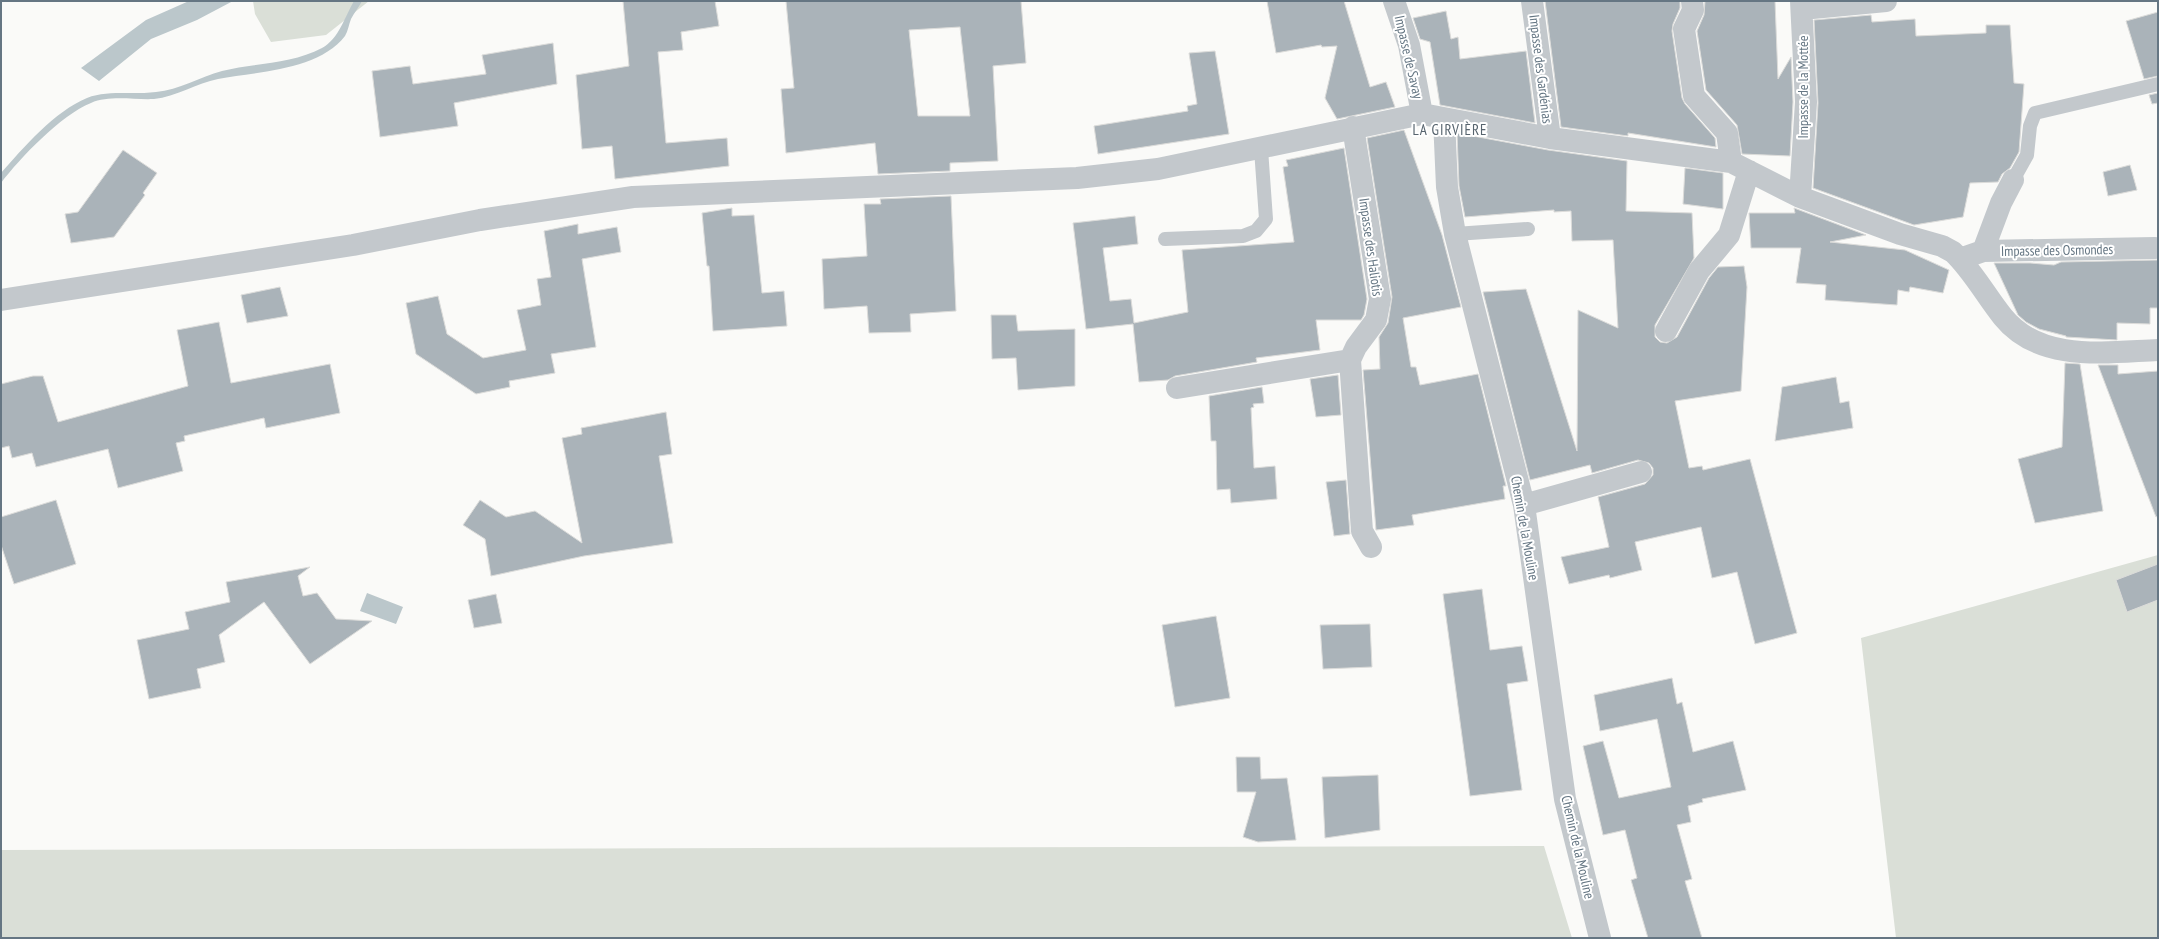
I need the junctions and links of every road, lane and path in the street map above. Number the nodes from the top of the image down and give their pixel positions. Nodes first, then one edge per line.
1 (1394, 1) edge
2 (1532, 1) edge
3 (1692, 1) edge
4 (1886, 1) edge
5 (1801, 5) edge
6 (2158, 84) edge
7 (1422, 114) junction
8 (1444, 119) junction
9 (1353, 127) junction
10 (1550, 138) junction
11 (1261, 148) junction
12 (1740, 166) junction
13 (2013, 180) joint
14 (1800, 197) junction
15 (1528, 229) dead end
16 (1455, 234) junction
17 (1165, 239) dead end
18 (2155, 248) dead end
19 (1983, 251) junction
20 (1960, 259) junction
21 (1, 300) edge
22 (1666, 331) dead end
23 (2158, 350) edge
24 (1350, 360) junction
25 (1177, 388) dead end
26 (1641, 472) dead end
27 (1524, 505) junction
28 (1371, 547) dead end
29 (1600, 938) edge

1 - 7 street, Impasse de Savay
2 - 10 street, Impasse des Gardénias
3 - 12 street
4 - 5 street
5 - 14 street, Impasse de la Mottée
6 - 13 lane
7 - 8 street
7 - 9 street
8 - 10 street
8 - 16 street, Chemin de la Mouline
9 - 11 street
9 - 24 street, Impasse des Haliotis
10 - 12 street
11 - 17 lane
11 - 21 street
12 - 14 street
12 - 22 street
13 - 19 street
14 - 20 street
15 - 16 lane
16 - 27 street, Chemin de la Mouline
18 - 19 street, Impasse des Osmondes
19 - 20 street, Impasse des Osmondes
20 - 23 street
24 - 25 street
24 - 28 street
26 - 27 street
27 - 29 street, Chemin de la Mouline

